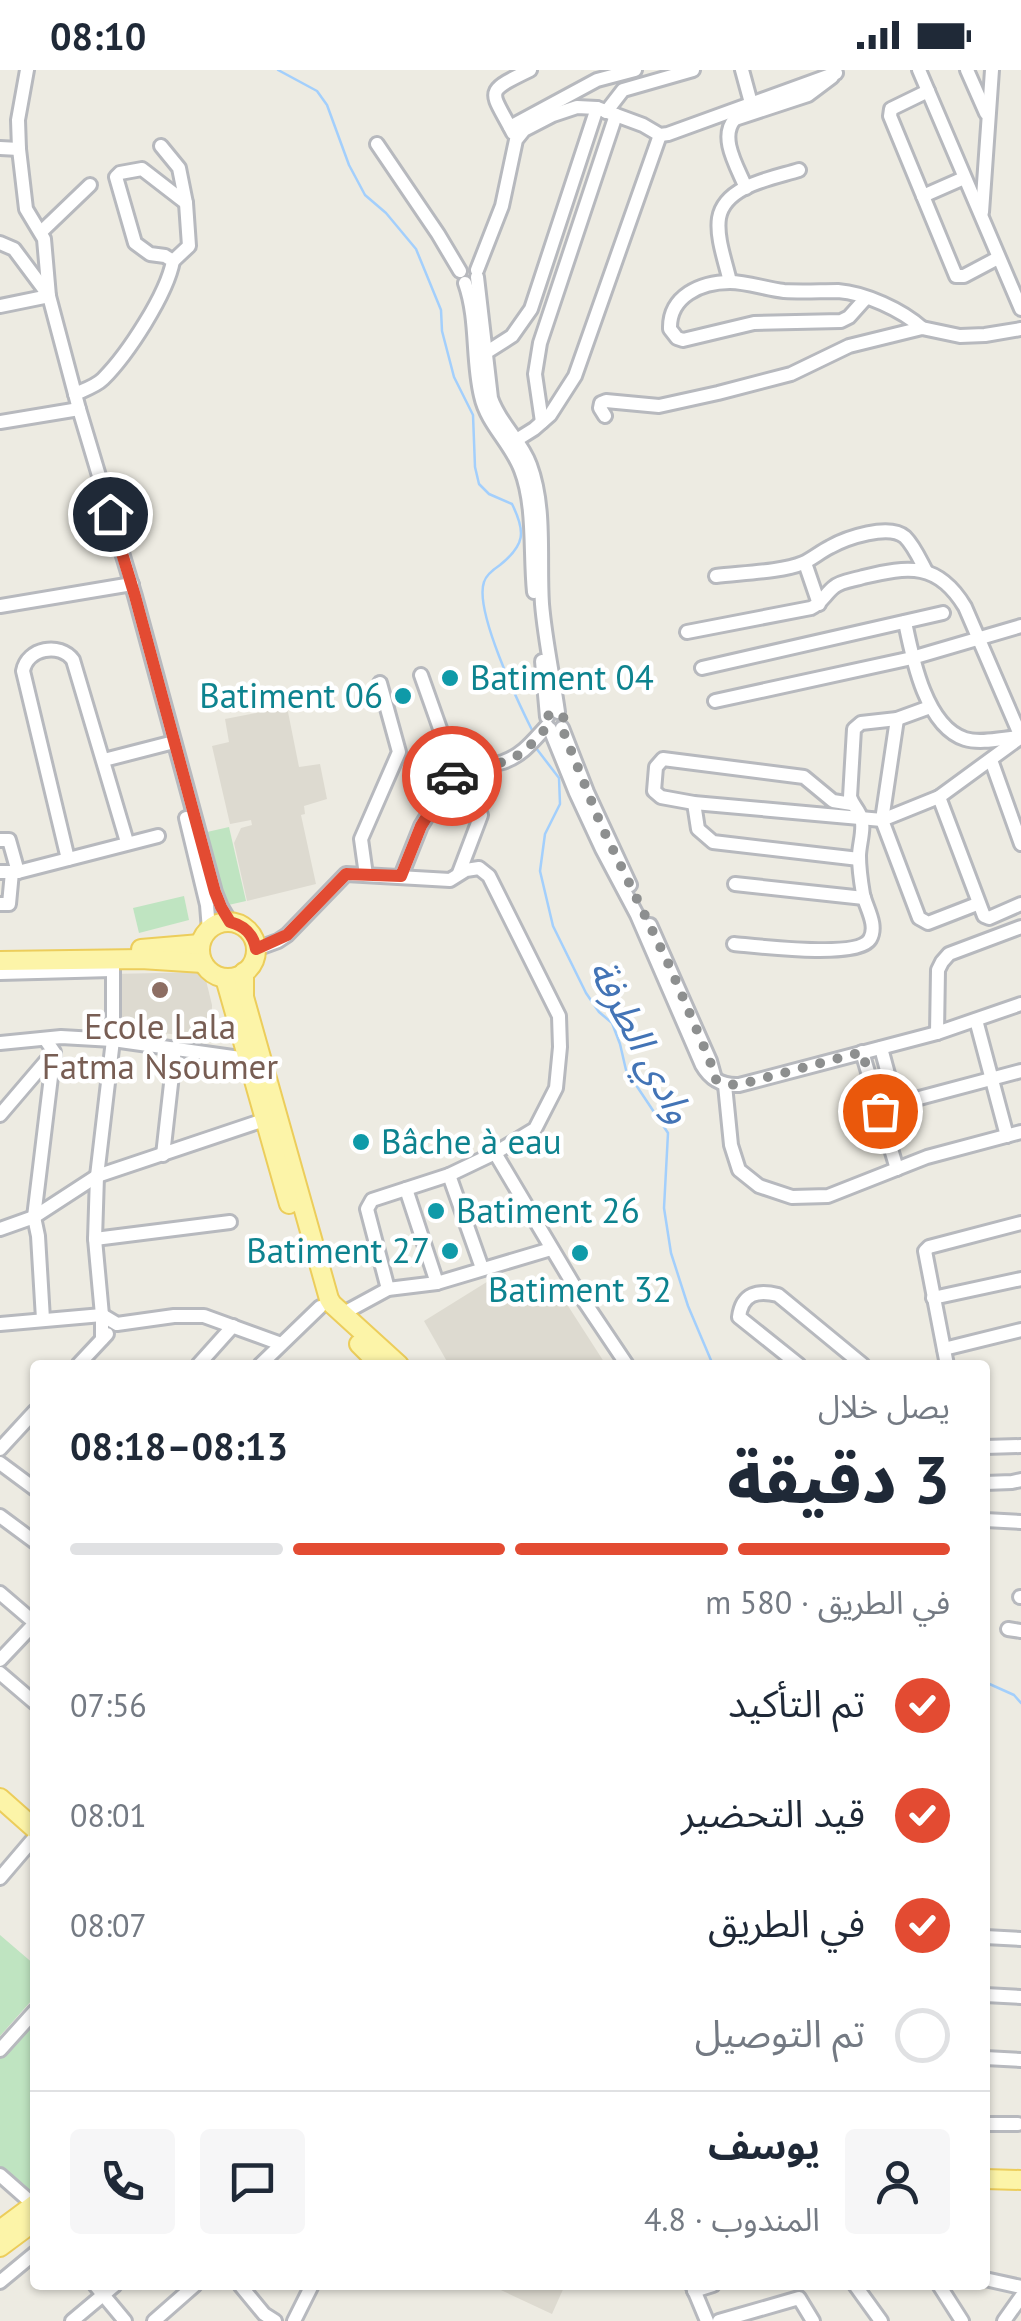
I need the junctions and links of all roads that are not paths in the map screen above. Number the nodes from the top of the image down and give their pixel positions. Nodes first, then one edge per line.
1 (27, 70) edge
2 (530, 70) edge
3 (635, 70) edge
4 (693, 70) edge
5 (742, 70) edge
6 (919, 70) edge
7 (967, 70) edge
8 (992, 70) edge
9 (840, 71) edge
10 (928, 91) junction
11 (751, 103) junction
12 (606, 112) junction
13 (987, 116) junction
14 (513, 133) junction
15 (660, 135) junction
16 (376, 144) dead end
17 (161, 146) dead end
18 (0, 148) edge
19 (19, 149) junction
20 (800, 170) dead end
21 (964, 178) junction
22 (90, 185) dead end
23 (746, 188) junction
24 (924, 196) junction
25 (186, 203) junction
26 (981, 219) junction
27 (41, 232) junction
28 (0, 243) edge
29 (998, 258) junction
30 (173, 261) junction
31 (470, 275) junction
32 (730, 282) junction
33 (49, 296) junction
34 (866, 298) junction
35 (0, 306) edge
36 (1021, 310) edge
37 (922, 328) junction
38 (1021, 329) edge
39 (486, 352) junction
40 (75, 394) junction
41 (79, 409) junction
42 (605, 416) dead end
43 (0, 422) edge
44 (542, 422) junction
45 (518, 439) junction
46 (805, 563) junction
47 (926, 571) junction
48 (716, 576) dead end
49 (132, 584) junction
50 (819, 604) junction
51 (0, 606) edge
52 (943, 613) dead end
53 (905, 622) junction
54 (1021, 626) edge
55 (687, 632) dead end
56 (978, 638) junction
57 (912, 658) junction
58 (702, 668) dead end
59 (421, 675) dead end
60 (380, 682) dead end
61 (715, 700) dead end
62 (930, 706) junction
63 (897, 719) junction
64 (553, 722) junction
65 (1021, 737) edge
66 (174, 742) junction
67 (104, 760) junction
68 (991, 760) junction
69 (456, 771) junction
70 (939, 797) junction
71 (694, 803) junction
72 (852, 804) junction
73 (481, 815) dead end
74 (862, 819) junction
75 (882, 820) junction
76 (158, 836) dead end
77 (0, 840) edge
78 (128, 842) junction
79 (1021, 844) edge
80 (859, 859) junction
81 (68, 860) junction
82 (10, 872) edge
83 (459, 874) junction
84 (366, 875) junction
85 (401, 876) junction
86 (735, 884) dead end
87 (864, 898) junction
88 (0, 904) edge
89 (977, 904) junction
90 (1021, 904) edge
91 (230, 922) junction
92 (1021, 927) edge
93 (734, 944) dead end
94 (204, 946) junction
95 (256, 949) junction
96 (0, 952) edge
97 (0, 962) edge
98 (113, 965) junction
99 (244, 972) junction
100 (0, 973) edge
101 (225, 978) junction
102 (1021, 1004) edge
103 (976, 1020) junction
104 (937, 1032) junction
105 (61, 1037) junction
106 (45, 1039) junction
107 (114, 1040) junction
108 (0, 1043) edge
109 (175, 1048) junction
110 (881, 1048) junction
111 (54, 1052) junction
112 (862, 1052) junction
113 (247, 1059) junction
114 (1021, 1070) edge
115 (992, 1078) junction
116 (720, 1082) junction
117 (1, 1114) edge
118 (264, 1120) junction
119 (1014, 1134) edge
120 (494, 1153) junction
121 (163, 1155) junction
122 (897, 1169) junction
123 (449, 1175) junction
124 (97, 1176) junction
125 (406, 1189) junction
126 (34, 1217) junction
127 (230, 1222) dead end
128 (1021, 1223) edge
129 (0, 1229) edge
130 (95, 1239) junction
131 (551, 1248) junction
132 (482, 1268) junction
133 (1021, 1278) edge
134 (436, 1283) junction
135 (388, 1289) junction
136 (933, 1298) junction
137 (320, 1307) junction
138 (342, 1314) junction
139 (102, 1315) junction
140 (44, 1319) junction
141 (0, 1324) edge
142 (116, 1324) junction
143 (233, 1326) junction
144 (1021, 1330) edge
145 (102, 1339) junction
146 (281, 1344) junction
147 (944, 1349) junction
148 (83, 1360) edge
149 (202, 1360) edge
150 (265, 1360) edge
151 (375, 1360) edge
152 (393, 1360) edge
153 (624, 1360) edge
154 (793, 1360) edge
155 (857, 1360) edge
156 (945, 1360) edge
157 (30, 1422) edge
158 (1021, 1446) edge
159 (990, 1447) edge
160 (0, 1448) edge
161 (0, 1463) edge
162 (1021, 1480) edge
163 (990, 1483) edge
164 (30, 1485) edge
165 (0, 1516) edge
166 (990, 1520) edge
167 (1021, 1522) edge
168 (30, 1538) edge
169 (0, 1593) edge
170 (30, 1619) edge
171 (30, 1628) edge
172 (0, 1660) edge
173 (0, 1672) edge
174 (30, 1698) edge
175 (0, 1798) edge
176 (30, 1825) edge
177 (30, 1843) edge
178 (0, 1878) edge
179 (990, 1938) edge
180 (1021, 1940) edge
181 (990, 1996) edge
182 (1021, 1998) edge
183 (30, 2017) edge
184 (0, 2050) edge
185 (990, 2058) edge
186 (1021, 2060) edge
187 (990, 2124) edge
188 (1018, 2124) dead end
189 (990, 2172) edge
190 (1021, 2172) edge
191 (0, 2174) edge
192 (990, 2179) edge
193 (1021, 2180) edge
194 (30, 2201) edge
195 (30, 2210) edge
196 (30, 2225) edge
197 (3, 2240) edge
198 (29, 2257) edge
199 (990, 2280) edge
200 (0, 2282) edge
201 (1021, 2286) edge
202 (99, 2290) edge
203 (190, 2290) edge
204 (244, 2290) edge
205 (310, 2290) edge
206 (695, 2290) edge
207 (859, 2290) edge
208 (941, 2290) edge
209 (801, 2292) edge
210 (1021, 2297) edge
211 (755, 2316) edge
212 (265, 2319) edge
213 (72, 2321) edge
214 (124, 2321) edge
215 (154, 2321) edge
216 (294, 2321) edge
217 (706, 2321) edge
218 (719, 2321) edge
219 (813, 2321) edge
220 (881, 2321) edge
221 (962, 2321) edge
222 (1004, 2321) edge

1 - 19 street
2 - 14 street
3 - 14 street
4 - 12 street
5 - 11 street
6 - 10 street
7 - 13 street
8 - 13 street
9 - 11 street
9 - 23 street
10 - 21 street
10 - 24 street
11 - 15 street
12 - 14 street
12 - 15 street
12 - 39 street
12 - 44 street
13 - 26 street
14 - 31 street
15 - 44 street
16 - 31 street
17 - 25 street
18 - 19 street
19 - 27 street
20 - 23 street
21 - 24 street
21 - 26 street
22 - 27 street
23 - 32 street
24 - 29 street
25 - 30 street
25 - 30 street
26 - 29 street
27 - 33 street
28 - 33 street
29 - 36 street
30 - 40 street
31 - 39 street
31 - 64 street
32 - 34 street
32 - 34 street
33 - 35 street
33 - 40 street
34 - 37 street
37 - 38 street
37 - 42 street
39 - 45 street
40 - 41 street
41 - 43 street
41 - 49 street
44 - 45 street
45 - 64 street
46 - 47 street
46 - 48 street
46 - 50 street
47 - 50 street
47 - 56 street
49 - 51 street
49 - 66 street
50 - 55 street
52 - 53 street
53 - 57 street
53 - 58 street
54 - 56 street
56 - 57 street
56 - 65 street
57 - 61 street
57 - 62 street
59 - 69 street
60 - 84 street
62 - 63 street
62 - 68 street
63 - 72 street
63 - 75 street
64 - 69 street
64 - 116 street
66 - 67 street
66 - 91 street
66 - 94 street
67 - 78 street
67 - 81 street
68 - 70 street
68 - 79 street
69 - 85 street
70 - 75 street
70 - 89 street
71 - 72 street
71 - 74 street
71 - 80 street
72 - 74 street
73 - 83 street
74 - 75 street
74 - 80 street
75 - 89 street
76 - 78 street
77 - 82 street
78 - 81 street
80 - 87 street
81 - 82 street
82 - 88 street
83 - 85 street
83 - 120 street
84 - 85 street
84 - 95 street
86 - 87 street
87 - 93 street
89 - 90 street
91 - 94 main road
91 - 95 main road
92 - 104 street
94 - 96 main road
94 - 98 main road
94 - 101 main road
95 - 99 main road
97 - 98 main road
98 - 100 street
98 - 107 street
99 - 101 main road
99 - 138 main road
101 - 113 main road
102 - 103 street
103 - 104 street
103 - 115 street
104 - 110 street
105 - 106 street
105 - 107 street
105 - 111 street
106 - 108 street
106 - 111 street
107 - 109 street
107 - 124 street
109 - 113 street
109 - 121 street
110 - 112 street
110 - 115 street
111 - 117 street
111 - 126 street
112 - 116 street
112 - 122 street
113 - 118 main road
114 - 115 street
115 - 119 street
116 - 122 street
118 - 121 street
118 - 137 main road
119 - 122 street
120 - 123 street
120 - 131 street
121 - 124 street
123 - 125 street
123 - 132 street
124 - 126 street
124 - 130 street
125 - 134 street
125 - 135 street
126 - 129 street
126 - 140 street
127 - 130 street
128 - 136 street
130 - 139 street
131 - 132 street
131 - 153 street
132 - 134 street
133 - 136 street
134 - 135 street
135 - 138 street
136 - 147 street
137 - 146 street
137 - 151 main road
138 - 152 main road
139 - 140 street
139 - 142 street
139 - 145 street
140 - 141 street
142 - 143 street
142 - 145 street
143 - 146 street
143 - 149 street
144 - 147 street
145 - 148 street
146 - 150 street
147 - 156 street
154 - 155 street
157 - 160 street
158 - 159 street
161 - 164 street
162 - 163 street
165 - 168 street
166 - 167 street
169 - 170 street
171 - 172 street
173 - 174 street
175 - 176 main road
177 - 178 street
179 - 180 street
181 - 182 street
183 - 184 street
185 - 186 street
187 - 188 street
189 - 190 main road
191 - 194 street
192 - 193 main road
195 - 197 main road
196 - 197 main road
197 - 198 street
198 - 200 street
199 - 201 street
202 - 213 street
202 - 214 street
203 - 215 street
204 - 212 street
205 - 216 street
206 - 217 street
207 - 220 street
208 - 221 street
209 - 211 street
209 - 219 street
210 - 222 street
211 - 218 street

